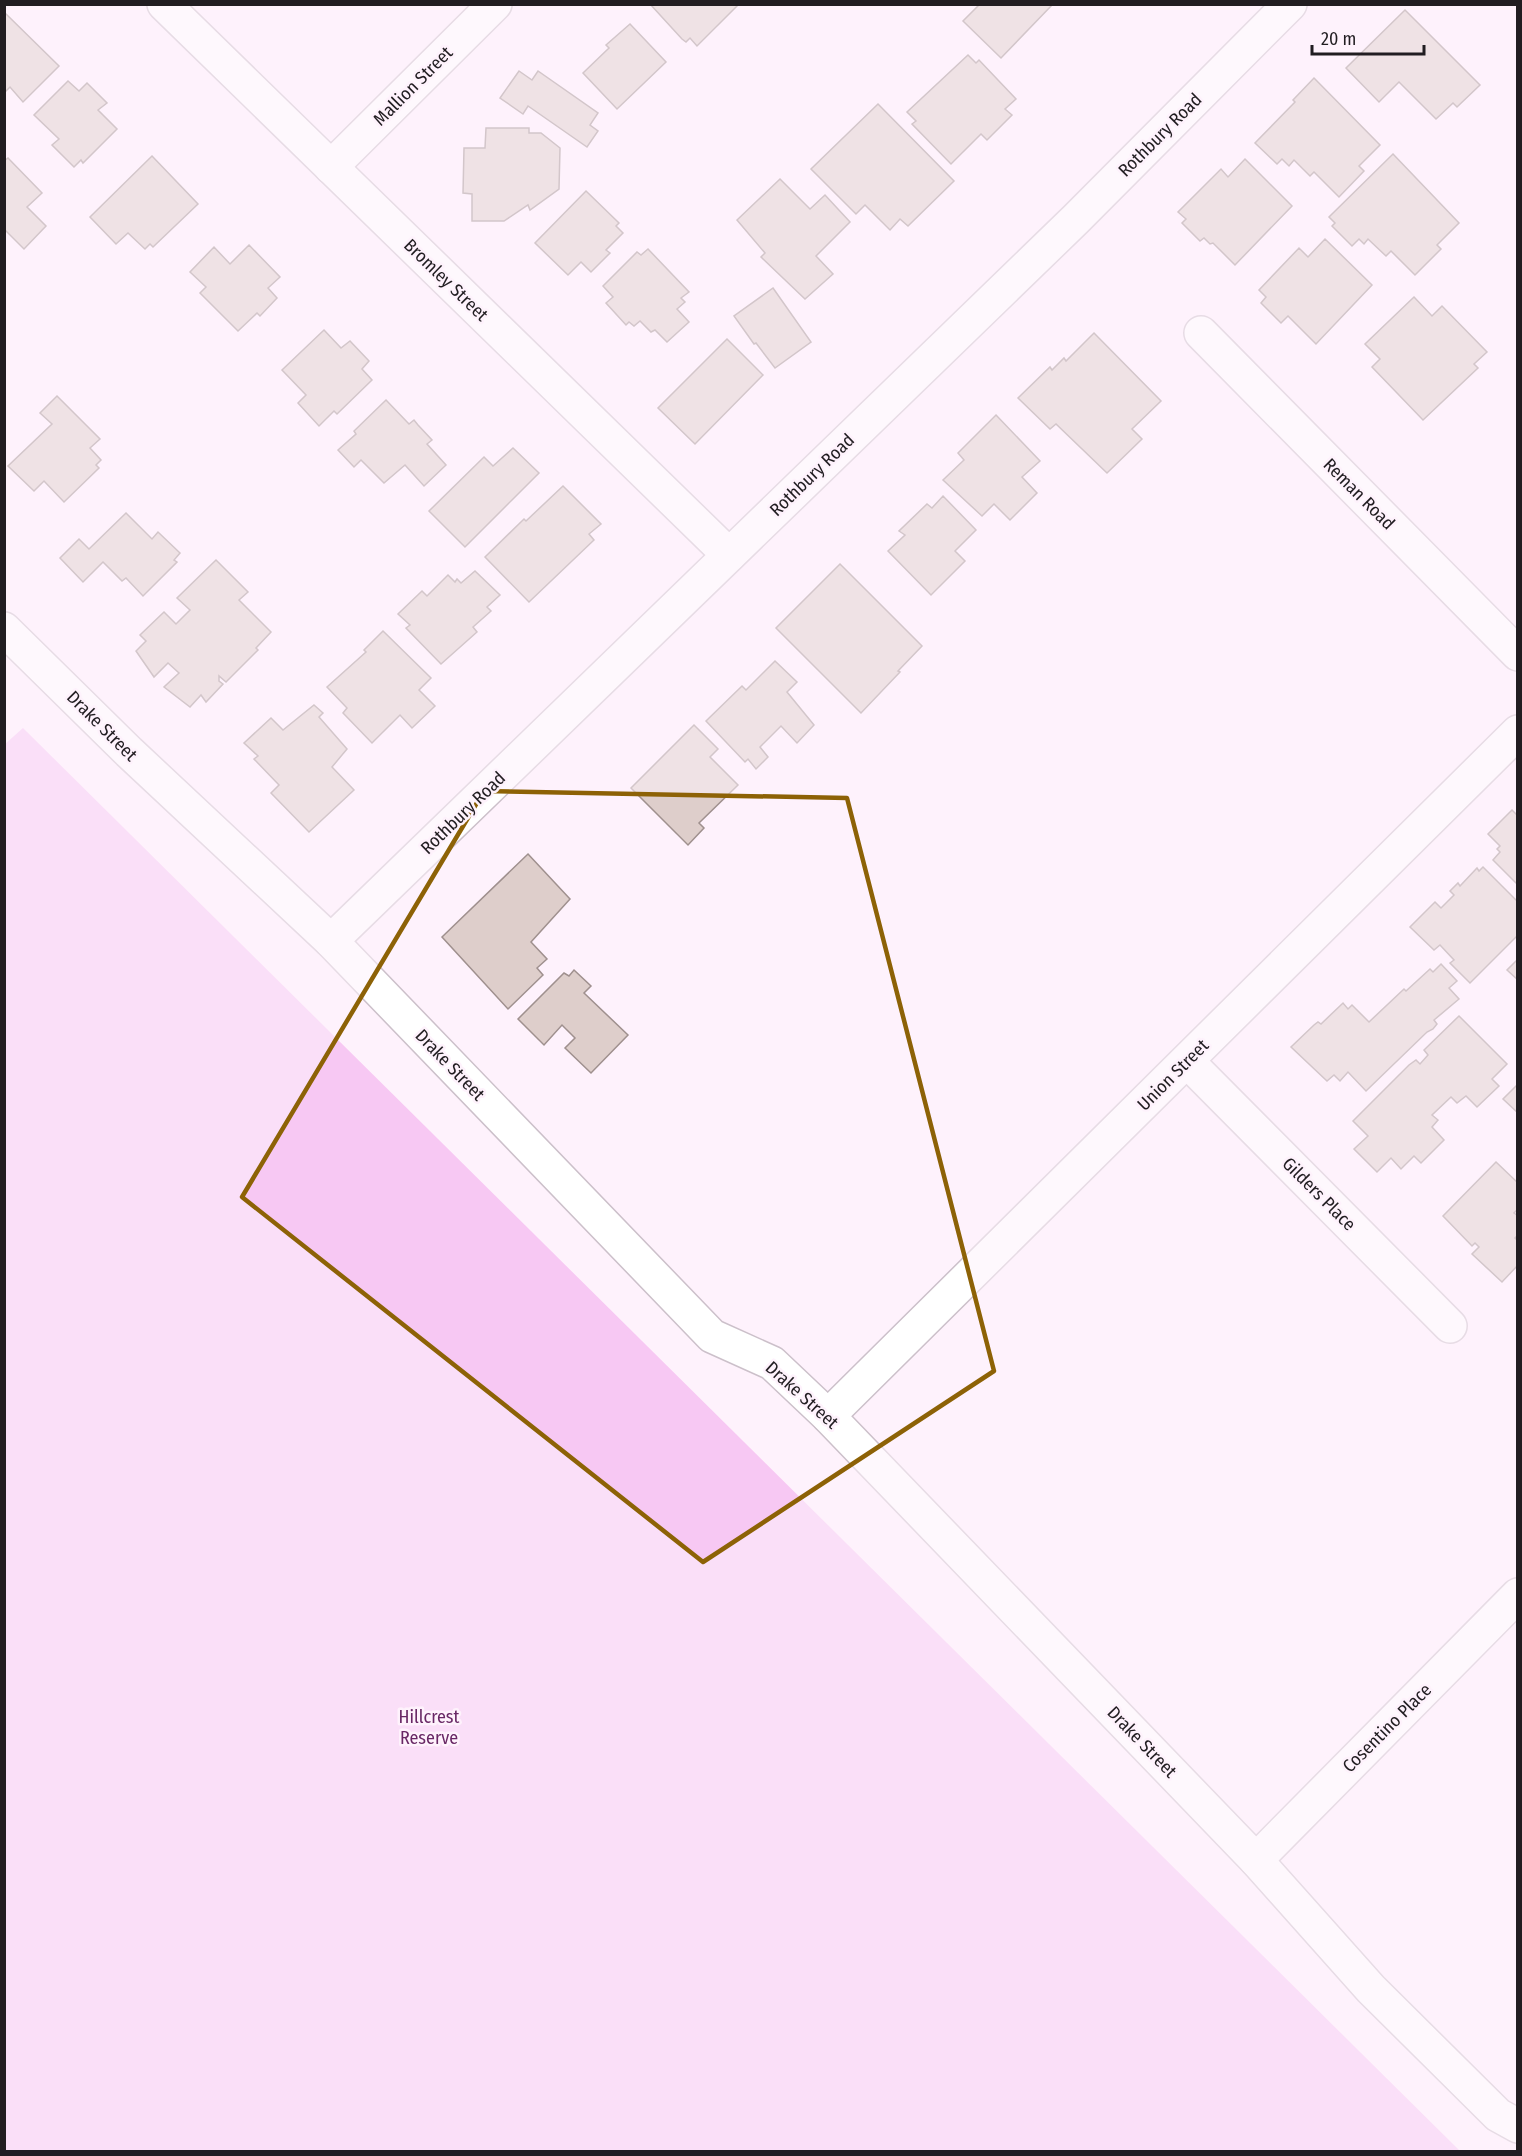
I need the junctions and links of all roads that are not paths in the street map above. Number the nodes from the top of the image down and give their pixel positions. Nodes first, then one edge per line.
1 (164, 4) edge
2 (495, 4) edge
3 (1290, 4) edge
4 (331, 167) junction
5 (1201, 333) dead end
6 (729, 555) junction
7 (4, 628) edge
8 (1518, 654) edge
9 (1518, 732) edge
10 (331, 941) junction
11 (1187, 1061) junction
12 (1450, 1326) dead end
13 (828, 1416) junction
14 (1518, 1595) edge
15 (1256, 1860) junction
16 (1508, 2120) edge
17 (1515, 2151) edge

1 - 4 street, Bromley Street
2 - 4 street, Mallion Street
3 - 6 street, Rothbury Road
4 - 6 street, Bromley Street
5 - 8 street, Reman Road
6 - 10 street, Rothbury Road
7 - 10 street, Drake Street
9 - 11 street, Union Street
10 - 13 street, Drake Street
11 - 12 street, Gilders Place
11 - 13 street, Union Street
13 - 15 street, Drake Street
14 - 15 street, Cosentino Place
15 - 16 street, Drake Street
16 - 17 street, Drake Street

